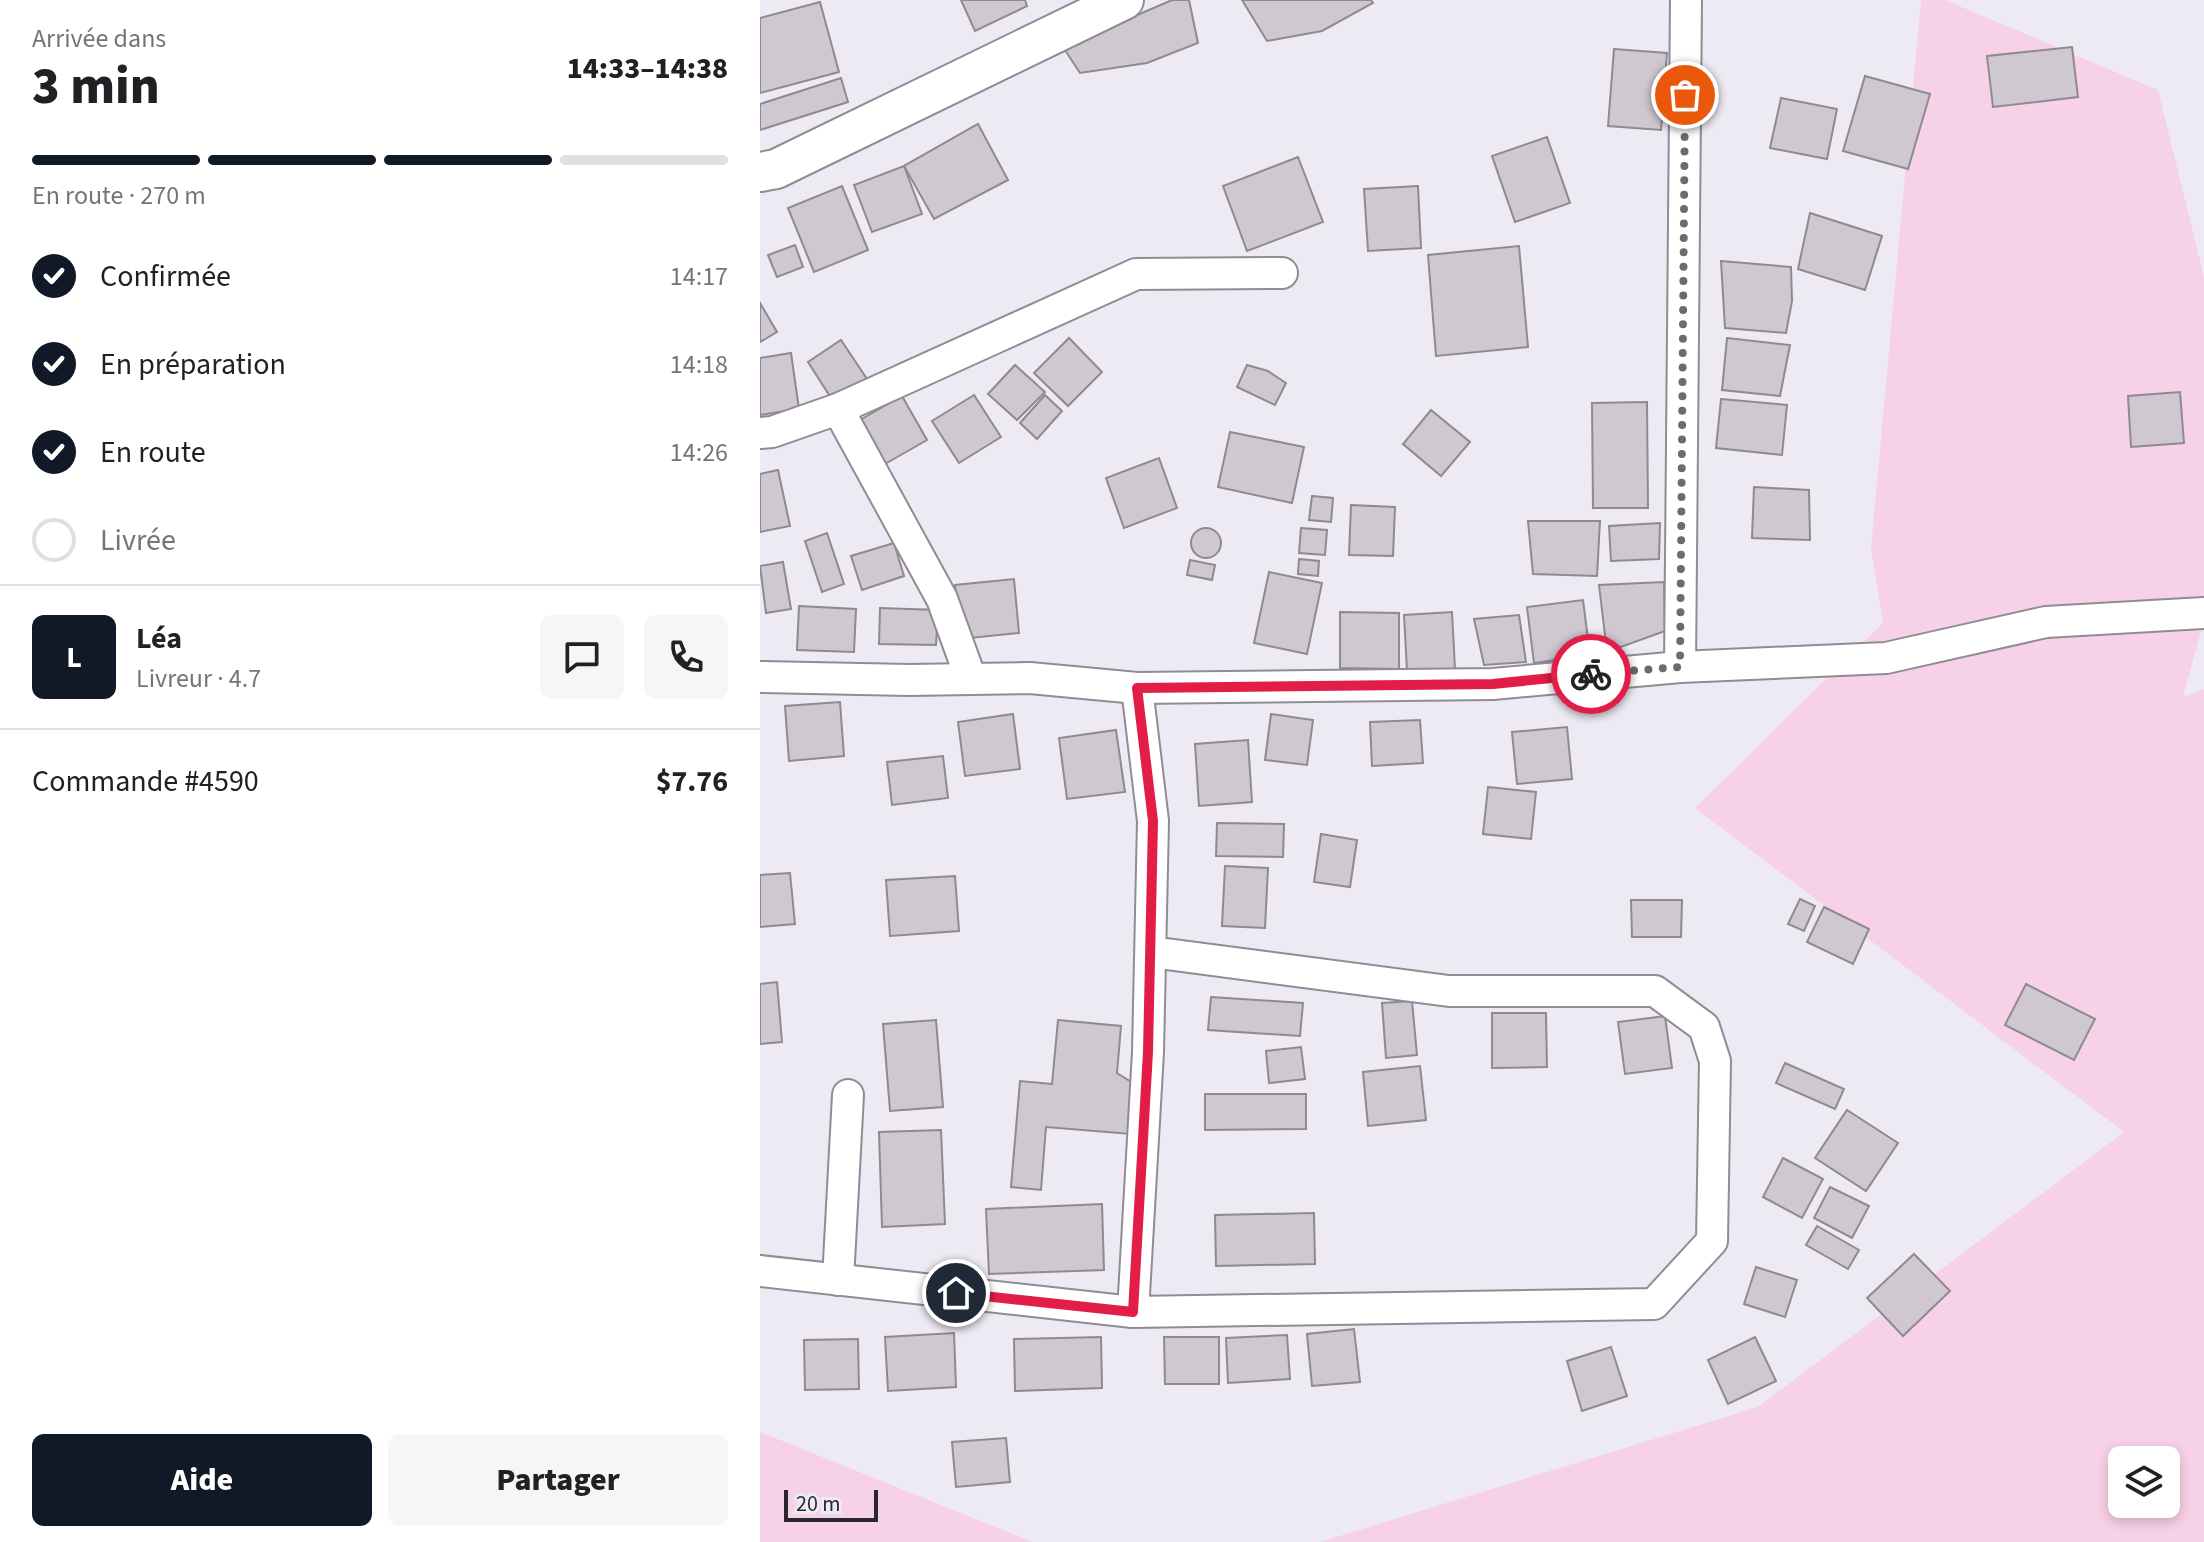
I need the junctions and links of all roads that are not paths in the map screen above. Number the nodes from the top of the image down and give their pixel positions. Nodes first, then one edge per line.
1 (1124, 0) edge
2 (1686, 0) edge
3 (760, 172) edge
4 (1282, 273) dead end
5 (838, 409) junction
6 (760, 433) edge
7 (2204, 613) edge
8 (1680, 667) junction
9 (760, 677) edge
10 (971, 679) junction
11 (1137, 688) junction
12 (1151, 952) junction
13 (848, 1095) dead end
14 (760, 1271) edge
15 (838, 1280) junction
16 (1133, 1312) junction

1 - 3 street
2 - 8 street
4 - 5 street
5 - 6 street
5 - 10 street
7 - 8 street
8 - 11 street
9 - 10 street
10 - 11 street
11 - 12 street
12 - 16 street
12 - 16 street
13 - 15 street
14 - 15 street
15 - 16 street

